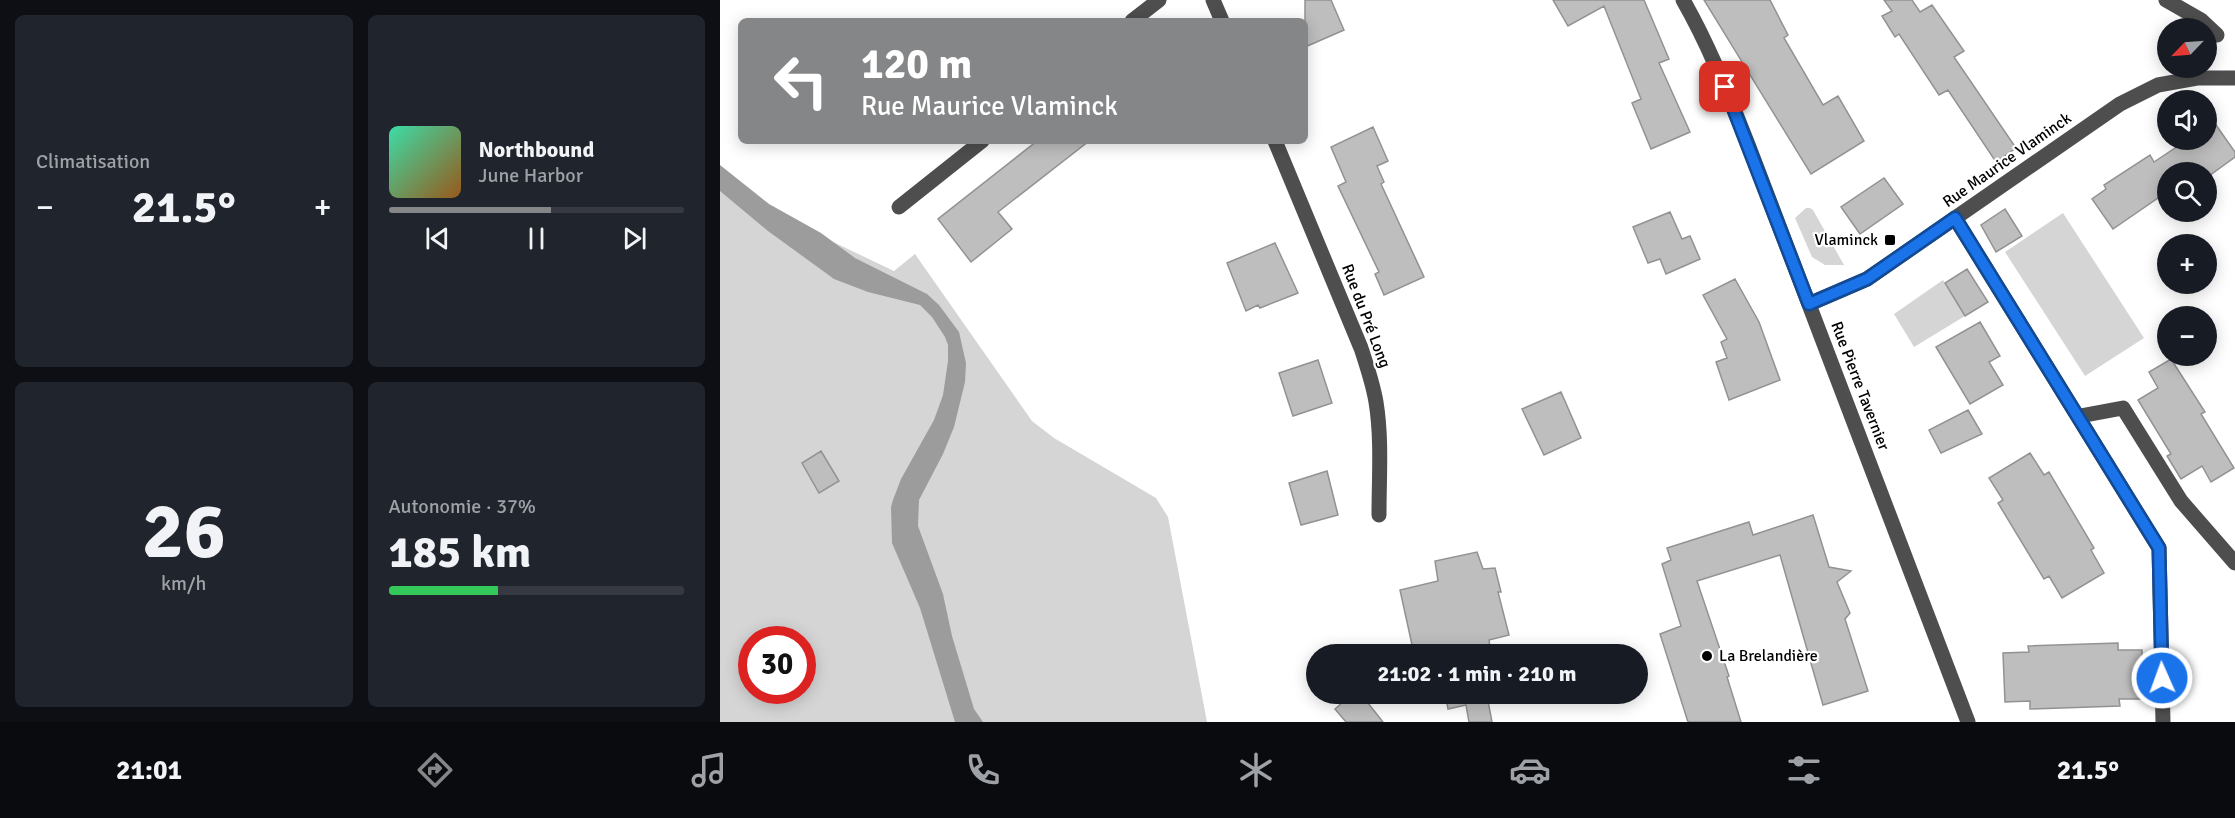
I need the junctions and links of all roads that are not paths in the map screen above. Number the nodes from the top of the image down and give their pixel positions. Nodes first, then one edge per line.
1 (1159, 0) edge
2 (1213, 0) edge
3 (1683, 0) edge
4 (2166, 0) edge
5 (1136, 18) edge
6 (1221, 18) edge
7 (2198, 18) edge
8 (2235, 78) edge
9 (978, 144) edge
10 (1276, 144) edge
11 (899, 207) dead end
12 (1955, 218) junction
13 (1809, 304) junction
14 (2080, 417) junction
15 (1380, 515) dead end
16 (2235, 563) edge
17 (1968, 722) edge
18 (2163, 722) edge

1 - 5 street
2 - 6 street
3 - 13 street, Rue Pierre Tavernier
4 - 7 street
8 - 12 street, Rue Maurice Vlaminck
9 - 11 street
10 - 15 street, Rue du Pré Long
12 - 13 street, Rue Maurice Vlaminck
12 - 14 street
13 - 17 street, Rue Pierre Tavernier
14 - 16 street
14 - 18 street

